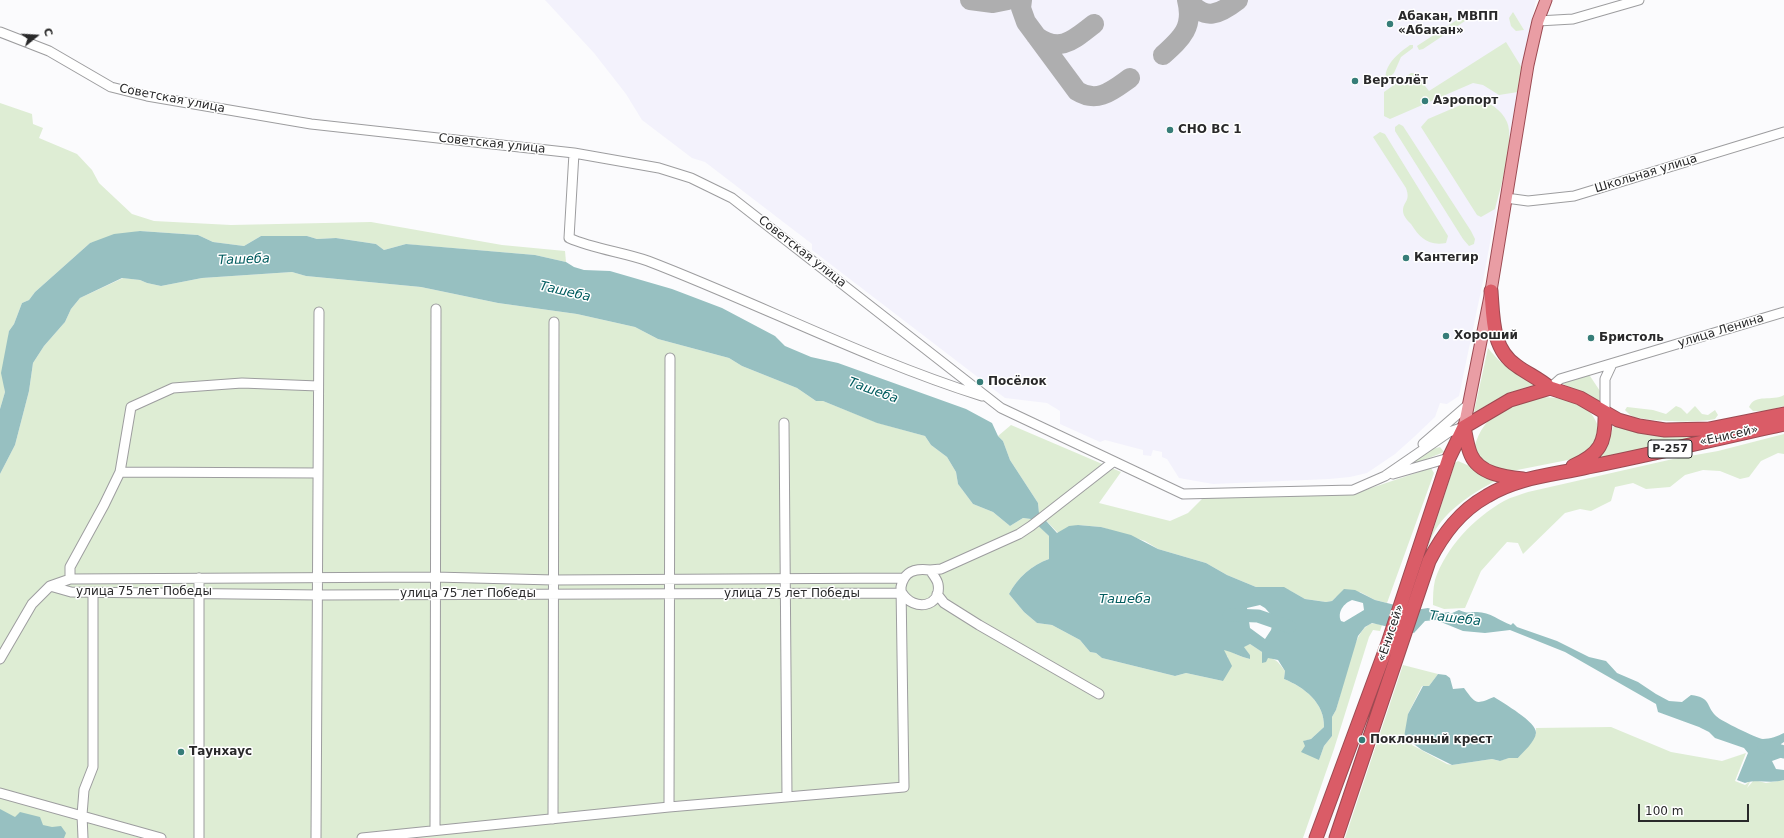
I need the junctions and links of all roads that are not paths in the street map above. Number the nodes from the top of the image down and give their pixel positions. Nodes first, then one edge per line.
1 (1546, 0) edge
2 (1639, 0) edge
3 (1538, 20) junction
4 (0, 32) edge
5 (1784, 132) edge
6 (574, 153) junction
7 (1506, 198) junction
8 (1491, 291) junction
9 (436, 309) dead end
10 (319, 312) dead end
11 (1784, 312) edge
12 (554, 322) dead end
13 (670, 358) dead end
14 (1612, 364) junction
15 (318, 386) junction
16 (1550, 388) junction
17 (987, 397) junction
18 (1468, 405) junction
19 (1605, 413) junction
20 (1784, 414) edge
21 (784, 423) dead end
22 (1784, 424) edge
23 (1464, 427) junction
24 (1449, 458) junction
25 (1113, 462) junction
26 (120, 472) junction
27 (318, 473) junction
28 (1556, 473) junction
29 (1385, 476) junction
30 (1525, 479) junction
31 (1019, 534) junction
32 (930, 570) junction
33 (434, 577) junction
34 (785, 577) junction
35 (136, 578) junction
36 (199, 578) junction
37 (318, 578) junction
38 (904, 578) junction
39 (70, 579) junction
40 (669, 579) junction
41 (554, 580) junction
42 (938, 582) junction
43 (50, 586) junction
44 (1414, 586) junction
45 (199, 592) junction
46 (93, 593) junction
47 (136, 593) junction
48 (902, 593) junction
49 (434, 594) junction
50 (786, 594) junction
51 (937, 594) junction
52 (319, 595) junction
53 (553, 595) junction
54 (668, 595) junction
55 (1394, 645) junction
56 (0, 659) edge
57 (1099, 694) dead end
58 (0, 793) edge
59 (787, 797) junction
60 (669, 807) junction
61 (82, 815) junction
62 (553, 819) junction
63 (435, 830) junction
64 (83, 838) edge
65 (161, 838) edge
66 (199, 838) edge
67 (316, 838) edge
68 (362, 838) edge
69 (1316, 838) edge
70 (1336, 838) edge

1 - 3 main road
2 - 3 street
3 - 7 main road
4 - 6 street, Советская улица
5 - 7 street, Школьная улица
6 - 17 street, Советская улица
6 - 17 street
7 - 8 main road
8 - 16 highway
8 - 18 main road
9 - 33 street
10 - 15 street
11 - 14 street, улица Ленина
12 - 41 street
13 - 40 street
14 - 16 street, улица Ленина
14 - 19 street
15 - 26 street
15 - 27 street
16 - 19 highway, «Енисей» / Р-257
16 - 23 highway
17 - 25 street
18 - 23 main road
18 - 29 street
19 - 20 highway, «Енисей» / Р-257
19 - 28 highway, «Енисей» / Р-257
21 - 34 street
22 - 28 highway, «Енисей» / Р-257
23 - 24 highway, «Енисей» / Р-257
23 - 29 street
23 - 30 highway, «Енисей» / Р-257
24 - 29 street
24 - 44 highway, «Енисей» / Р-257
25 - 29 street
25 - 31 street
26 - 27 street
26 - 39 street
27 - 37 street
28 - 30 highway, «Енисей» / Р-257
30 - 44 highway, «Енисей» / Р-257
31 - 32 street
31 - 42 street
32 - 38 street
32 - 42 street
33 - 37 street, улица 75 лет Победы
33 - 41 street, улица 75 лет Победы
33 - 49 street
34 - 38 street, улица 75 лет Победы
34 - 40 street, улица 75 лет Победы
34 - 50 street
35 - 36 street, улица 75 лет Победы
35 - 39 street, улица 75 лет Победы
35 - 47 street
36 - 37 street, улица 75 лет Победы
36 - 45 street
37 - 52 street
38 - 48 street
39 - 43 street, улица 75 лет Победы
40 - 41 street, улица 75 лет Победы
40 - 54 street
41 - 53 street
42 - 51 street
43 - 46 street, улица 75 лет Победы
43 - 56 street
44 - 55 highway, «Енисей» / Р-257
45 - 47 street, улица 75 лет Победы
45 - 52 street, улица 75 лет Победы
45 - 66 street
46 - 47 street, улица 75 лет Победы
46 - 61 street
48 - 50 street, улица 75 лет Победы
48 - 51 street
48 - 59 street
49 - 52 street, улица 75 лет Победы
49 - 53 street, улица 75 лет Победы
49 - 63 street
50 - 54 street, улица 75 лет Победы
50 - 59 street
51 - 57 street
52 - 67 street
53 - 54 street, улица 75 лет Победы
53 - 62 street
54 - 60 street
55 - 69 highway, «Енисей» / Р-257
55 - 70 highway, «Енисей» / Р-257
58 - 61 street
59 - 60 street
60 - 62 street
61 - 64 street
61 - 65 street
62 - 63 street
63 - 68 street

